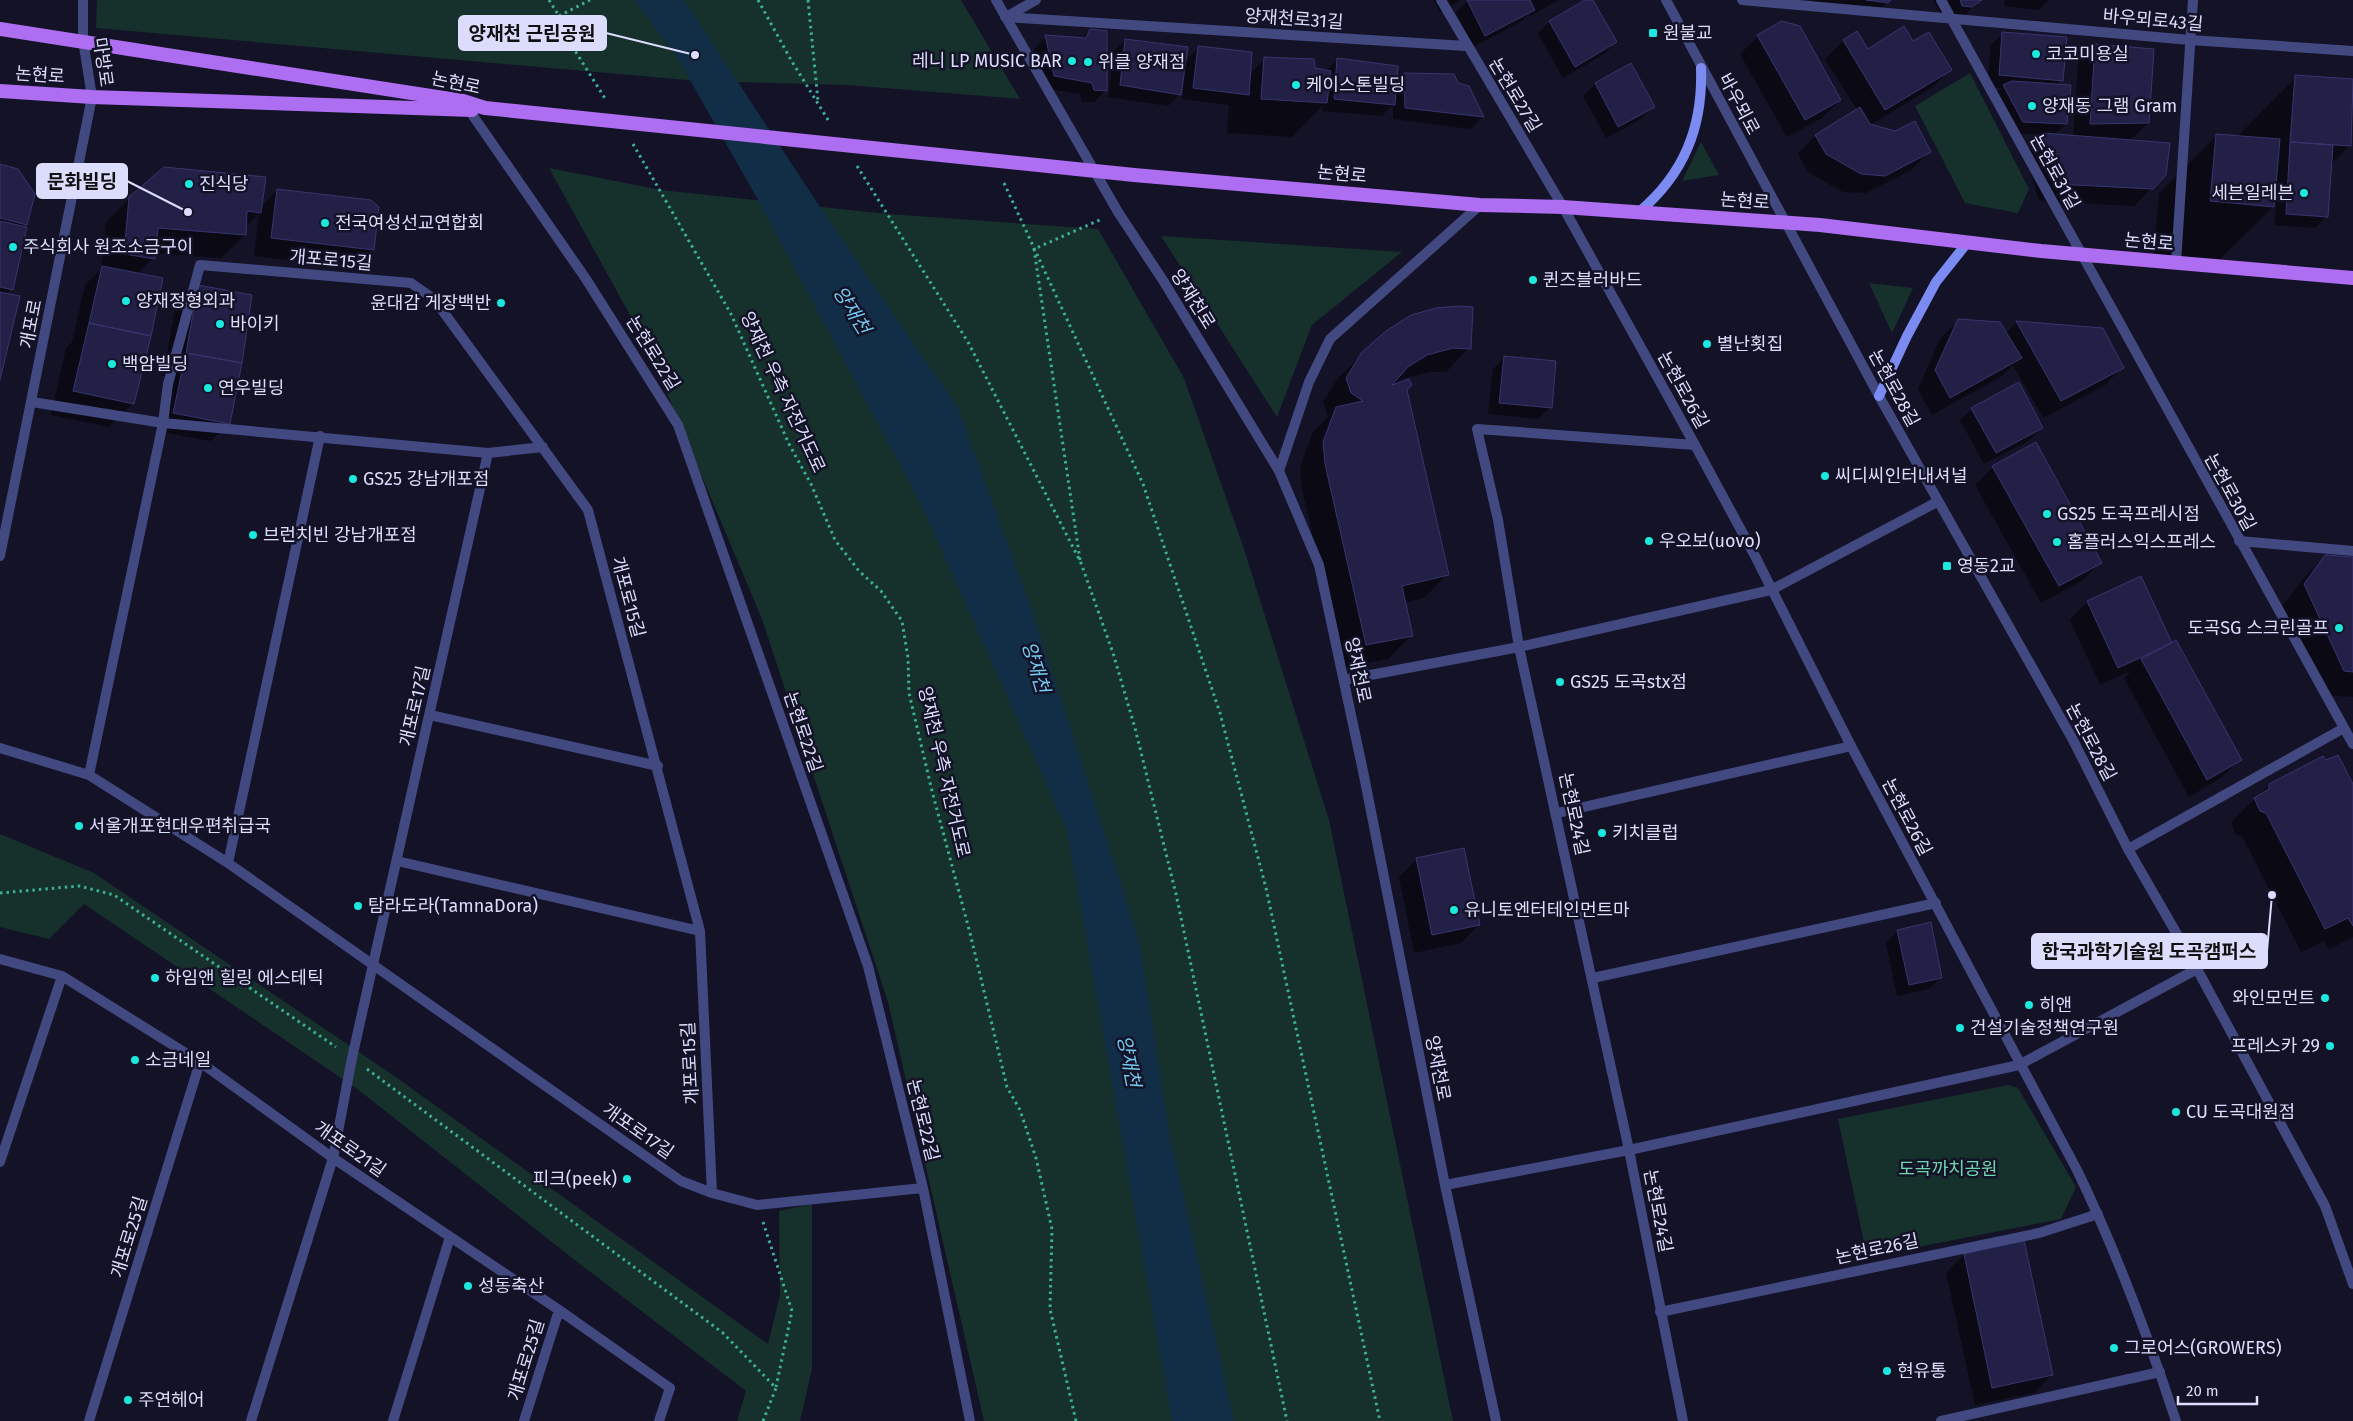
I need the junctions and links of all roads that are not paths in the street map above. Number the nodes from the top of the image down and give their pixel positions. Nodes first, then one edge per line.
1 (83, 0) edge
2 (996, 0) edge
3 (1036, 0) edge
4 (1440, 0) edge
5 (1666, 0) edge
6 (1742, 0) edge
7 (1941, 0) edge
8 (2193, 0) edge
9 (1005, 17) junction
10 (1952, 19) junction
11 (0, 29) edge
12 (83, 40) junction
13 (2190, 40) junction
14 (1466, 46) junction
15 (2353, 50) edge
16 (1701, 68) junction
17 (0, 91) edge
18 (92, 98) junction
19 (485, 108) junction
20 (468, 110) junction
21 (1480, 205) junction
22 (1563, 206) junction
23 (1639, 212) junction
24 (1785, 223) junction
25 (1967, 243) junction
26 (2082, 254) junction
27 (2176, 263) junction
28 (2353, 278) edge
29 (1879, 396) junction
30 (32, 402) junction
31 (163, 423) junction
32 (320, 436) junction
33 (1695, 445) junction
34 (543, 447) junction
35 (488, 453) junction
36 (1279, 471) junction
37 (1937, 502) junction
38 (2239, 541) junction
39 (2353, 551) edge
40 (0, 556) edge
41 (1771, 590) junction
42 (1519, 647) junction
43 (1344, 680) junction
44 (430, 716) junction
45 (2344, 728) junction
46 (2353, 744) edge
47 (1851, 746) junction
48 (0, 748) edge
49 (658, 766) junction
50 (89, 775) junction
51 (1557, 813) junction
52 (2128, 849) junction
53 (397, 861) junction
54 (228, 863) junction
55 (1936, 903) junction
56 (700, 931) junction
57 (0, 959) edge
58 (374, 965) junction
59 (2197, 969) junction
60 (62, 976) junction
61 (1593, 978) junction
62 (200, 1062) junction
63 (2019, 1065) junction
64 (1630, 1150) junction
65 (333, 1158) junction
66 (0, 1162) edge
67 (1445, 1184) junction
68 (923, 1188) junction
69 (712, 1193) junction
70 (2098, 1214) junction
71 (450, 1237) junction
72 (2353, 1284) edge
73 (559, 1310) junction
74 (1660, 1312) junction
75 (2160, 1372) junction
76 (89, 1421) edge
77 (251, 1421) edge
78 (394, 1421) edge
79 (524, 1421) edge
80 (659, 1421) edge
81 (970, 1421) edge
82 (1496, 1421) edge
83 (1683, 1421) edge
84 (1941, 1421) edge
85 (2176, 1421) edge

1 - 12 street, 마방로
2 - 9 street, 양재천로
3 - 9 street
4 - 14 street, 논현로27길
5 - 16 street, 바우뫼로
6 - 10 street, 바우뫼로43길
7 - 10 street, 논현로31길
8 - 13 street
9 - 14 street, 양재천로31길
9 - 36 street, 양재천로
10 - 13 street, 바우뫼로43길
10 - 26 street, 논현로31길
11 - 12 main road, 논현로
12 - 18 street, 마방로
12 - 19 main road, 논현로
13 - 15 street, 바우뫼로43길
13 - 27 street
14 - 22 street, 논현로27길
16 - 23 main road
16 - 24 street, 바우뫼로
17 - 18 main road, 논현로
18 - 20 main road, 논현로
18 - 30 street, 개포로
19 - 20 main road, 논현로
19 - 21 main road, 논현로
20 - 68 street, 논현로22길
21 - 22 main road, 논현로
21 - 36 street
22 - 23 main road, 논현로
22 - 33 street, 논현로26길
23 - 24 main road, 논현로
24 - 25 main road, 논현로
24 - 29 street, 논현로28길
25 - 26 main road, 논현로
25 - 29 main road
26 - 27 main road, 논현로
26 - 38 street, 논현로30길
27 - 28 main road, 논현로
29 - 37 street, 논현로28길
30 - 31 street
30 - 40 street, 개포로
31 - 32 street
31 - 34 street, 개포로15길
31 - 50 street
32 - 35 street
32 - 54 street
33 - 41 street, 논현로26길
33 - 42 street, 논현로24길
34 - 35 street
34 - 49 street, 개포로15길
35 - 44 street, 개포로17길
36 - 43 street, 양재천로
37 - 41 street
37 - 52 street, 논현로28길
38 - 39 street
38 - 45 street, 논현로30길
41 - 42 street
41 - 47 street, 논현로26길
42 - 43 street
42 - 51 street, 논현로24길
43 - 67 street, 양재천로
44 - 49 street
44 - 53 street, 개포로17길
45 - 46 street, 논현로30길
45 - 52 street
47 - 51 street
47 - 55 street, 논현로26길
48 - 50 street, 개포로17길
49 - 56 street, 개포로15길
50 - 54 street, 개포로17길
51 - 61 street, 논현로24길
52 - 59 street, 논현로28길
53 - 56 street
53 - 58 street, 개포로17길
54 - 58 street, 개포로17길
55 - 61 street
55 - 63 street, 논현로26길
56 - 69 street, 개포로15길
57 - 60 street, 개포로21길
58 - 65 street
58 - 69 street, 개포로17길
59 - 63 street
59 - 72 street, 논현로28길
60 - 62 street, 개포로21길
60 - 66 street
61 - 64 street, 논현로24길
62 - 65 street, 개포로21길
62 - 76 street, 개포로25길
63 - 64 street
63 - 70 street, 논현로26길
64 - 67 street
64 - 74 street, 논현로24길
65 - 71 street, 개포로21길
65 - 77 street
67 - 82 street, 양재천로
68 - 69 street, 개포로17길
68 - 81 street, 논현로22길
70 - 74 street, 논현로26길
70 - 75 street, 논현로26길
71 - 73 street, 개포로21길
71 - 78 street
73 - 79 street, 개포로25길
73 - 80 street, 개포로21길
74 - 83 street, 논현로24길
75 - 84 street
75 - 85 street, 논현로26길

